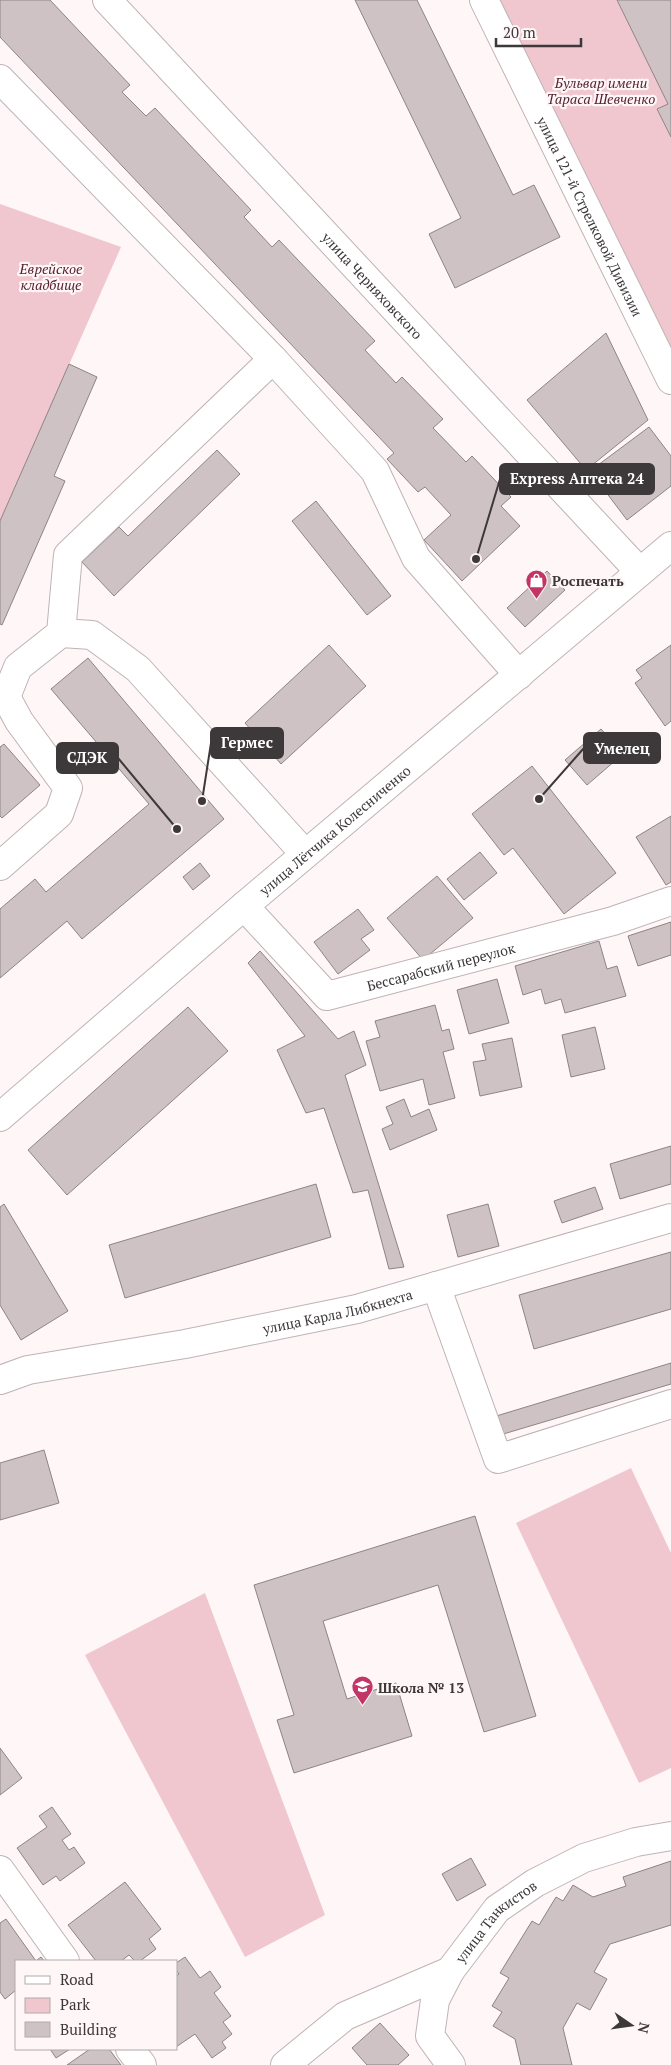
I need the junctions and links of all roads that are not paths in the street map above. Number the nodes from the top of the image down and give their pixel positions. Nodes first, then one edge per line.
1 (107, 0) edge
2 (484, 0) edge
3 (0, 79) edge
4 (272, 359) junction
5 (671, 380) edge
6 (671, 546) edge
7 (639, 571) junction
8 (61, 633) junction
9 (520, 675) junction
10 (3, 698) edge
11 (305, 854) junction
12 (0, 866) edge
13 (671, 901) edge
14 (244, 906) junction
15 (0, 1117) edge
16 (671, 1218) edge
17 (436, 1286) junction
18 (0, 1380) edge
19 (671, 1404) edge
20 (671, 1836) edge
21 (0, 1870) edge
22 (64, 1960) edge
23 (450, 1972) junction
24 (131, 2050) edge
25 (142, 2065) edge
26 (285, 2065) edge
27 (451, 2065) edge

1 - 7 street, улица Черняховского
2 - 5 street, улица 121-й Стрелковой Дивизии
3 - 4 street
4 - 8 street
4 - 9 street
6 - 7 street, улица Лётчика Колесниченко
7 - 9 street, улица Лётчика Колесниченко
8 - 10 street
8 - 11 street
9 - 11 street, улица Лётчика Колесниченко
10 - 12 street
11 - 14 street, улица Лётчика Колесниченко
13 - 14 street, Бессарабский переулок
14 - 15 street, улица Лётчика Колесниченко
16 - 17 street, улица Карла Либкнехта
17 - 18 street, улица Карла Либкнехта
17 - 19 street
20 - 23 street, улица Танкистов
21 - 22 street
23 - 26 street, улица Танкистов
23 - 27 street
24 - 25 street

